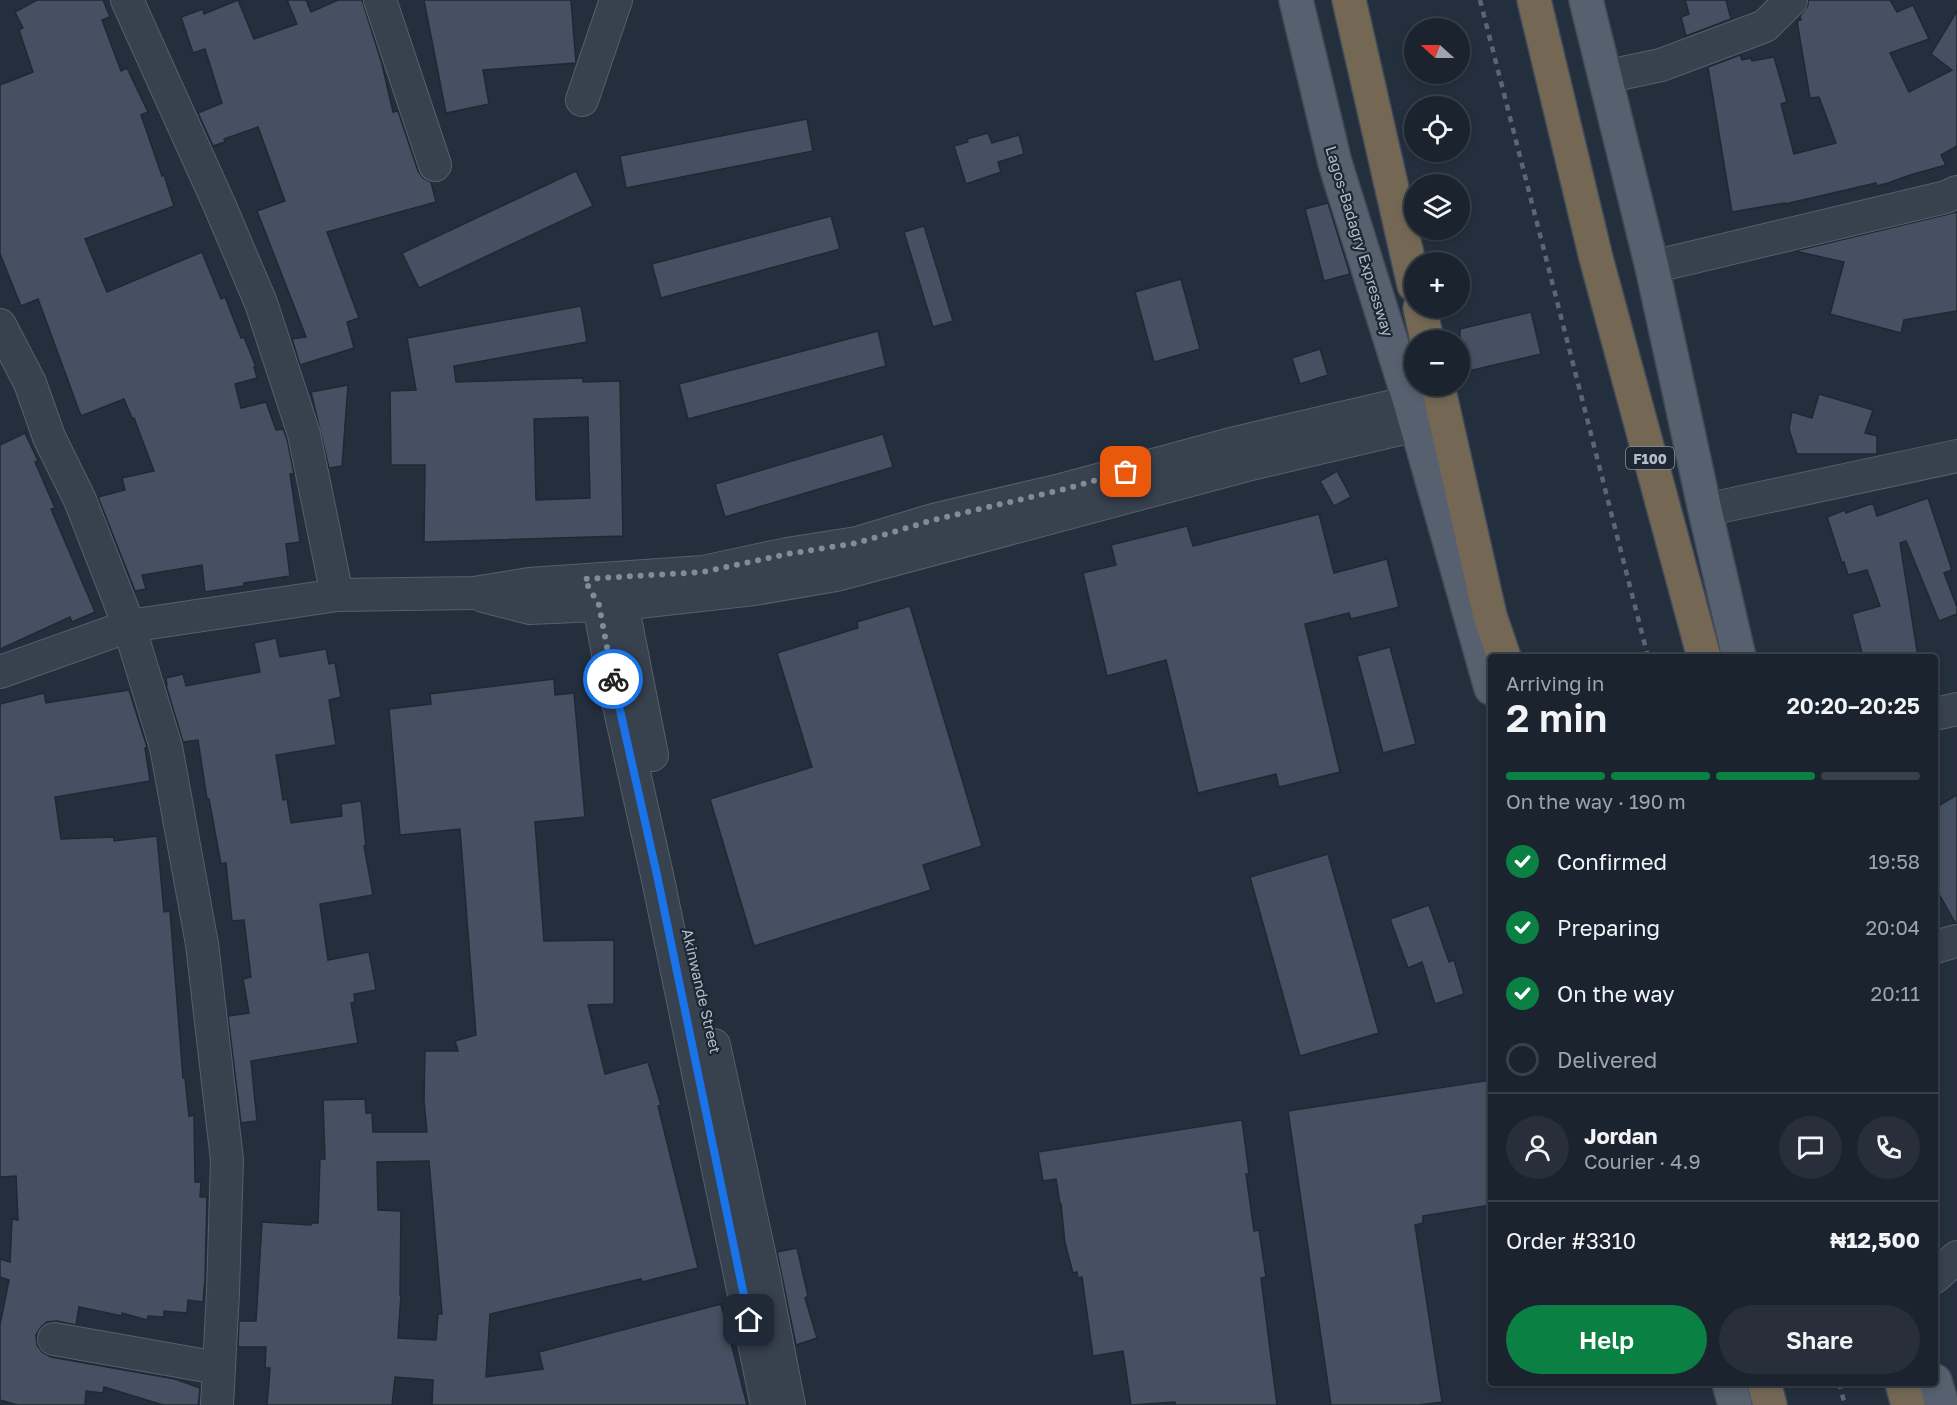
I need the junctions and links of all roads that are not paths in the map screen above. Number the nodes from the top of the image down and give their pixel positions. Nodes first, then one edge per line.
1 (127, 0) edge
2 (380, 0) edge
3 (616, 0) edge
4 (1296, 0) edge
5 (1349, 0) edge
6 (1534, 0) edge
7 (1586, 0) edge
8 (1791, 0) edge
9 (1604, 77) junction
10 (582, 100) dead end
11 (435, 165) dead end
12 (1957, 192) edge
13 (1406, 252) edge
14 (1652, 267) junction
15 (0, 325) edge
16 (1440, 396) edge
17 (1413, 413) junction
18 (1957, 456) edge
19 (1704, 510) junction
20 (605, 591) junction
21 (337, 596) junction
22 (129, 627) junction
23 (1503, 654) edge
24 (1703, 654) edge
25 (1738, 654) edge
26 (0, 672) edge
27 (1488, 677) edge
28 (1957, 710) edge
29 (1938, 713) edge
30 (1957, 941) edge
31 (1938, 946) edge
32 (1957, 1257) edge
33 (1938, 1274) edge
34 (54, 1339) dead end
35 (218, 1368) junction
36 (1730, 1386) edge
37 (1765, 1386) edge
38 (1903, 1386) edge
39 (1936, 1386) edge
40 (217, 1405) edge
41 (767, 1405) edge
42 (789, 1405) edge
43 (1735, 1405) edge
44 (1770, 1405) edge
45 (1908, 1405) edge
46 (1942, 1405) edge

1 - 21 street
2 - 11 street
3 - 10 street
4 - 17 main road, Lagos-Badagry Expressway
5 - 13 highway
6 - 24 highway, F100
7 - 9 main road
8 - 9 street
9 - 14 main road
12 - 14 street
14 - 19 main road
15 - 22 street
16 - 23 highway
17 - 20 street
17 - 27 main road, Lagos-Badagry Expressway
18 - 19 street
19 - 25 main road
20 - 21 street
20 - 41 street, Akinwande Street
20 - 42 street, Akinwande Street
21 - 22 street
22 - 26 street
22 - 35 street
28 - 29 street
30 - 31 street
32 - 33 street
34 - 35 street
35 - 40 street
36 - 43 main road
37 - 44 highway
38 - 45 highway
39 - 46 main road

